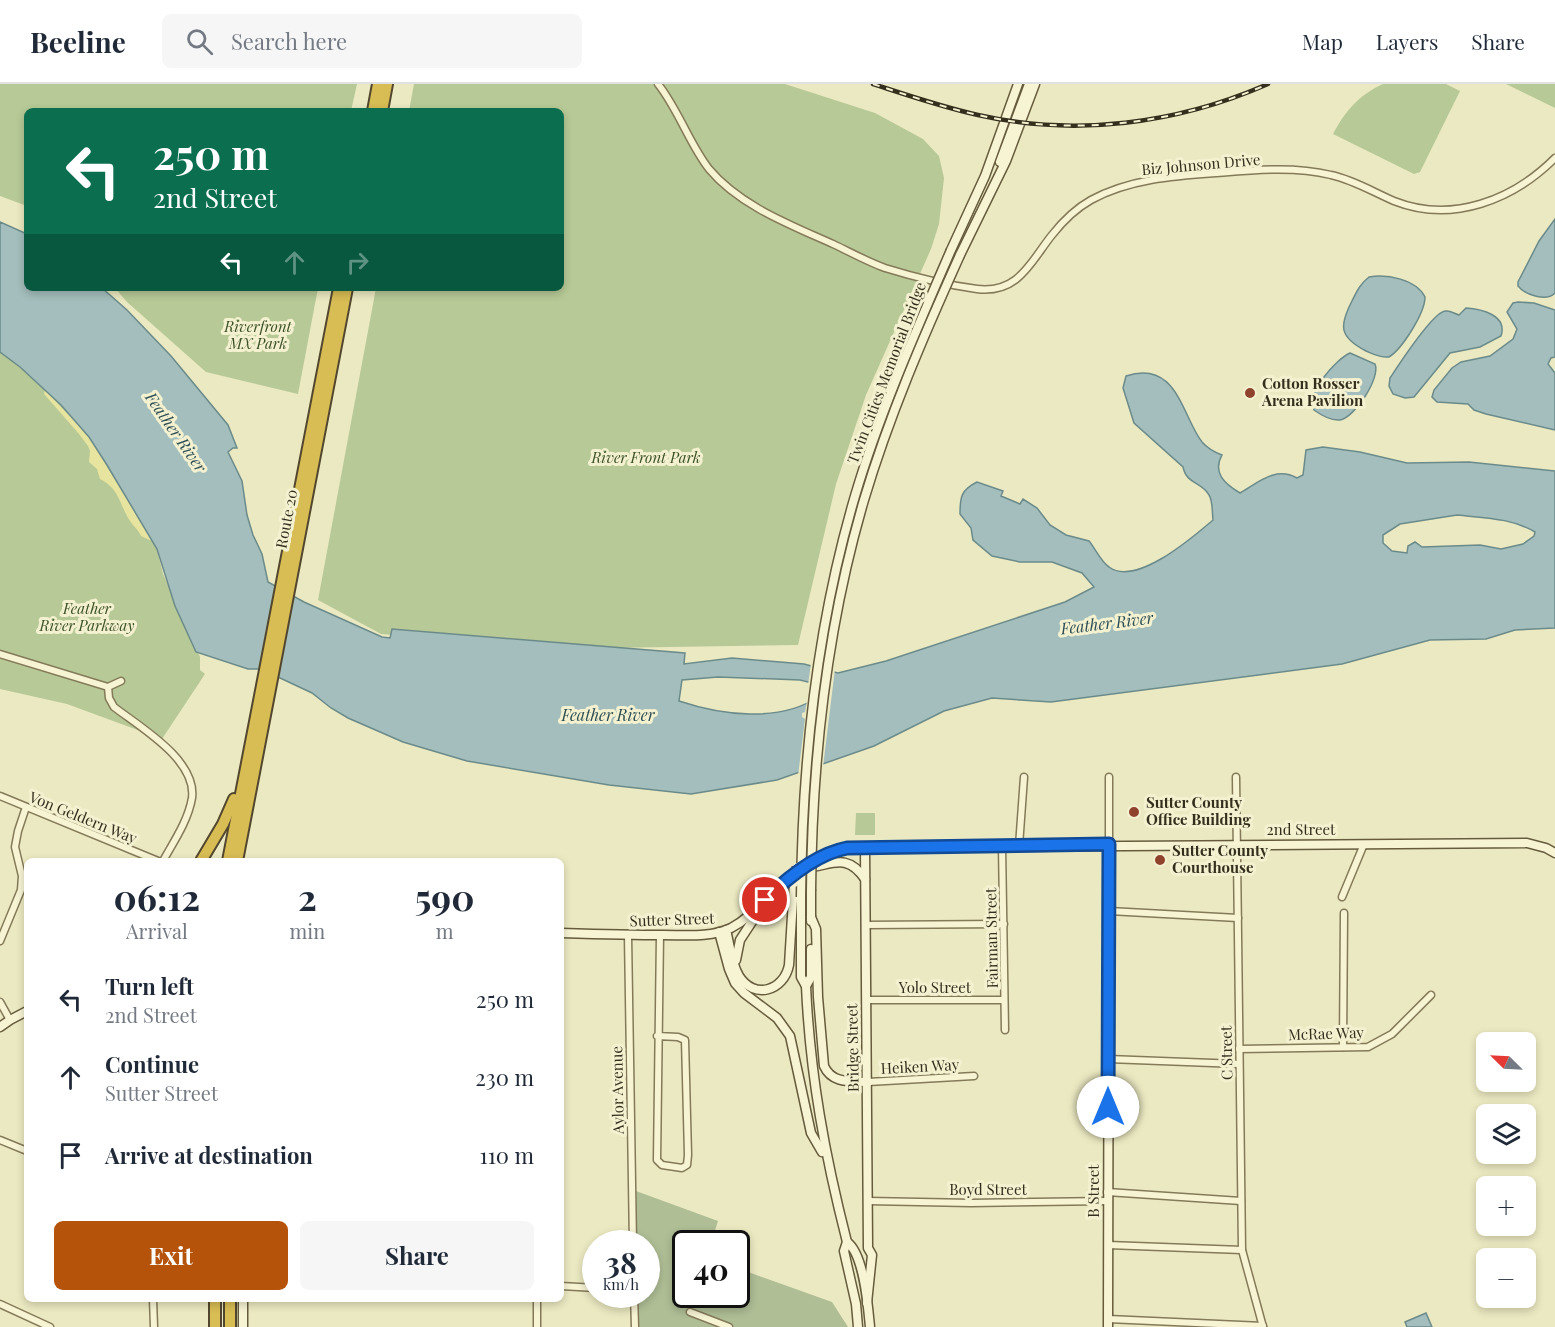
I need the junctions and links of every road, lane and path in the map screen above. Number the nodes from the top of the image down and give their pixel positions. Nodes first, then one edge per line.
1 (378, 84) edge
2 (387, 84) edge
3 (658, 84) edge
4 (1018, 84) edge
5 (1029, 84) edge
6 (1035, 84) edge
7 (374, 108) edge
8 (383, 108) edge
9 (1555, 158) edge
10 (986, 199) junction
11 (338, 291) edge
12 (346, 291) edge
13 (0, 654) edge
14 (121, 681) dead end
15 (108, 687) junction
16 (252, 755) junction
17 (245, 768) junction
18 (1024, 777) dead end
19 (1109, 777) dead end
20 (1236, 777) dead end
21 (0, 796) edge
22 (26, 807) junction
23 (1109, 844) junction
24 (1236, 844) junction
25 (1364, 844) junction
26 (801, 846) junction
27 (1002, 846) junction
28 (1019, 846) junction
29 (865, 847) junction
30 (1555, 853) edge
31 (151, 858) edge
32 (165, 858) edge
33 (203, 858) edge
34 (229, 858) edge
35 (237, 858) edge
36 (804, 868) junction
37 (865, 879) junction
38 (1342, 897) dead end
39 (765, 900) junction
40 (1109, 911) junction
41 (1344, 913) dead end
42 (811, 917) junction
43 (1238, 918) junction
44 (1004, 924) junction
45 (865, 925) junction
46 (723, 931) junction
47 (564, 933) edge
48 (660, 935) junction
49 (628, 936) junction
50 (0, 941) edge
51 (736, 966) junction
52 (806, 986) junction
53 (1431, 995) dead end
54 (866, 1000) junction
55 (1004, 1000) junction
56 (0, 1002) edge
57 (24, 1013) edge
58 (10, 1020) junction
59 (0, 1027) edge
60 (1005, 1030) dead end
61 (657, 1036) junction
62 (1343, 1047) junction
63 (1239, 1049) junction
64 (1108, 1059) junction
65 (1239, 1064) junction
66 (974, 1076) dead end
67 (868, 1082) junction
68 (0, 1140) edge
69 (24, 1150) edge
70 (827, 1160) junction
71 (1107, 1197) junction
72 (868, 1201) junction
73 (1241, 1201) junction
74 (633, 1230) edge
75 (848, 1242) junction
76 (1108, 1245) junction
77 (1242, 1250) junction
78 (564, 1286) edge
79 (582, 1287) edge
80 (153, 1302) edge
81 (214, 1302) edge
82 (230, 1302) edge
83 (243, 1302) edge
84 (537, 1302) edge
85 (867, 1303) junction
86 (0, 1304) edge
87 (634, 1308) edge
88 (690, 1312) dead end
89 (1108, 1323) edge
90 (50, 1327) edge
91 (154, 1327) edge
92 (214, 1327) edge
93 (230, 1327) edge
94 (243, 1327) edge
95 (537, 1327) edge
96 (635, 1327) edge
97 (729, 1327) edge
98 (858, 1327) edge
99 (870, 1327) edge
100 (1263, 1327) edge

1 - 7 highway
2 - 8 highway
3 - 9 street, Biz Johnson Drive
4 - 26 main road, Twin Cities Memorial Bridge, bridge
5 - 10 main road, Twin Cities Memorial Bridge
6 - 10 main road, Twin Cities Memorial Bridge
10 - 42 main road, Twin Cities Memorial Bridge, bridge
11 - 16 highway, Route 20
12 - 16 highway, Route 20
13 - 15 street
14 - 15 street
15 - 32 street
16 - 17 highway
16 - 35 highway
17 - 33 highway
17 - 34 highway
18 - 28 street
19 - 23 street, B Street
20 - 24 street, C Street
21 - 22 street, Von Geldern Way
22 - 31 street, Von Geldern Way
22 - 50 street
23 - 24 main road, 2nd Street
23 - 28 main road, 2nd Street
23 - 40 main road, B Street
24 - 25 main road, 2nd Street
24 - 43 street, C Street
25 - 30 main road, 2nd Street
25 - 38 street
26 - 51 main road, bridge
26 - 52 main road, Twin Cities Memorial Bridge, bridge
27 - 28 main road, 2nd Street
27 - 29 main road, 2nd Street
27 - 44 street, Fairman Street
29 - 36 main road, Sutter Street
29 - 37 main road, Bridge Street
36 - 37 main road
36 - 39 main road, Sutter Street
37 - 45 main road, Bridge Street
39 - 46 main road, Sutter Street
39 - 51 main road
40 - 43 street
40 - 64 main road, B Street
41 - 62 street
42 - 52 main road
42 - 67 main road
43 - 63 street, C Street
44 - 45 street
44 - 55 street, Fairman Street
45 - 54 main road, Bridge Street
46 - 48 main road, Sutter Street
46 - 51 main road
46 - 70 main road
47 - 49 main road, Sutter Street
48 - 49 main road, Sutter Street
48 - 61 street
49 - 74 street, Aylor Avenue
52 - 70 main road
53 - 62 street, McRae Way
54 - 55 street, Yolo Street
54 - 67 main road, Bridge Street
55 - 60 street, Fairman Street
56 - 58 street
57 - 58 main road
58 - 59 main road
61 - 61 street
62 - 63 street, McRae Way
63 - 65 street, C Street
64 - 65 street
64 - 71 main road, B Street
65 - 73 street, C Street
66 - 67 street, Heiken Way
67 - 72 main road, Bridge Street
68 - 69 street
70 - 75 main road
71 - 72 street, Boyd Street
71 - 73 street, Boyd Street
71 - 76 main road, B Street
72 - 85 main road, Bridge Street
73 - 77 street, C Street
75 - 85 main road
75 - 98 main road
76 - 77 street
76 - 89 main road, B Street
77 - 100 street, C Street
78 - 79 street
80 - 91 street
81 - 92 highway
82 - 93 highway
83 - 94 main road
84 - 95 street
85 - 99 main road
86 - 90 street
87 - 96 street
88 - 97 street
89 - 100 street

